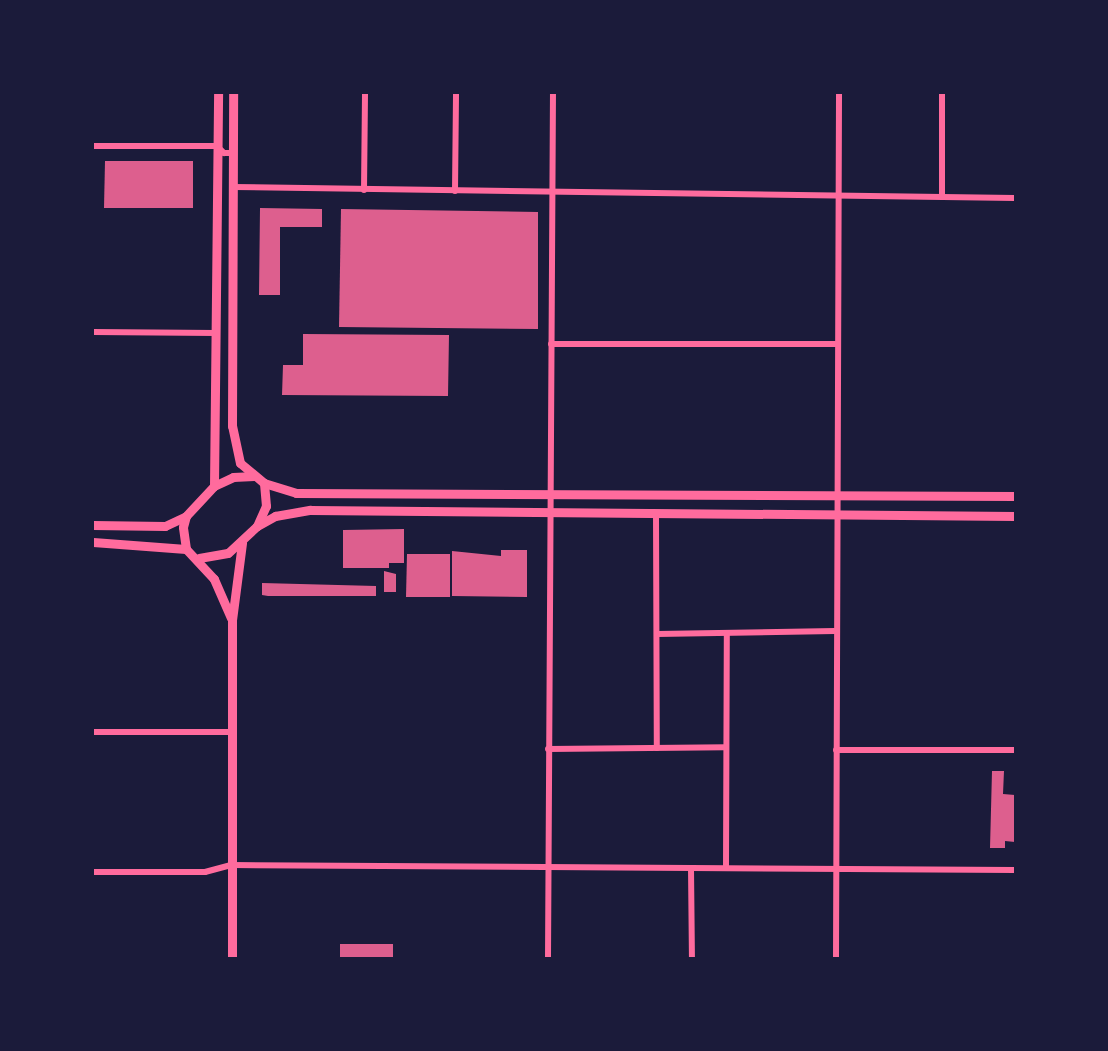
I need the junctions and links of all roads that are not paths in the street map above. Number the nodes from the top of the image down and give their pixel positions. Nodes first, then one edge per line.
1 (218, 93) edge
2 (233, 93) edge
3 (365, 93) edge
4 (456, 93) edge
5 (553, 93) edge
6 (839, 93) edge
7 (942, 93) edge
8 (93, 146) edge
9 (217, 146) junction
10 (233, 153) junction
11 (233, 188) junction
12 (364, 190) junction
13 (455, 191) junction
14 (552, 194) junction
15 (839, 194) junction
16 (942, 196) junction
17 (1015, 198) edge
18 (93, 332) edge
19 (216, 333) junction
20 (551, 344) junction
21 (836, 344) junction
22 (254, 476) junction
23 (264, 483) junction
24 (214, 486) junction
25 (548, 494) junction
26 (836, 495) junction
27 (1015, 496) edge
28 (548, 512) junction
29 (656, 514) junction
30 (835, 514) junction
31 (186, 516) junction
32 (1015, 516) edge
33 (93, 525) edge
34 (257, 526) junction
35 (93, 542) edge
36 (242, 543) junction
37 (186, 549) junction
38 (199, 558) junction
39 (232, 620) junction
40 (835, 631) junction
41 (727, 633) junction
42 (657, 634) junction
43 (93, 732) edge
44 (232, 732) junction
45 (726, 747) junction
46 (657, 748) junction
47 (548, 749) junction
48 (836, 750) junction
49 (1015, 750) edge
50 (232, 865) junction
51 (548, 867) junction
52 (691, 868) junction
53 (726, 868) junction
54 (836, 869) junction
55 (1015, 870) edge
56 (93, 872) edge
57 (232, 958) edge
58 (548, 958) edge
59 (692, 958) edge
60 (836, 958) edge

1 - 9 main road
2 - 10 main road
3 - 12 street
4 - 13 street
5 - 14 street
6 - 15 street
7 - 16 street
8 - 9 street
9 - 10 street
9 - 19 main road
10 - 11 main road
11 - 12 street
11 - 22 main road
12 - 13 street
13 - 14 street
14 - 15 street
14 - 20 street
15 - 16 street
15 - 21 street
16 - 17 street
18 - 19 street
19 - 24 main road
20 - 21 street
20 - 25 street
21 - 26 street
22 - 23 main road
22 - 24 main road
23 - 25 main road
23 - 34 main road
24 - 31 main road
25 - 26 main road
25 - 28 street
26 - 27 main road
26 - 30 street
28 - 29 main road
28 - 34 main road
28 - 47 street
29 - 30 main road
29 - 42 street
30 - 32 main road
30 - 40 street
31 - 33 main road
31 - 37 main road
34 - 36 main road
35 - 37 main road
36 - 38 main road
36 - 39 main road
37 - 38 main road
38 - 39 main road
39 - 44 main road
40 - 41 street
40 - 48 street
41 - 42 street
41 - 45 street
42 - 46 street
43 - 44 street
44 - 50 main road
45 - 46 street
45 - 53 street
46 - 47 street
47 - 51 street
48 - 49 street
48 - 54 street
50 - 51 street
50 - 56 street
50 - 57 main road
51 - 52 street
51 - 58 street
52 - 53 street
52 - 59 street
53 - 54 street
54 - 55 street
54 - 60 street

